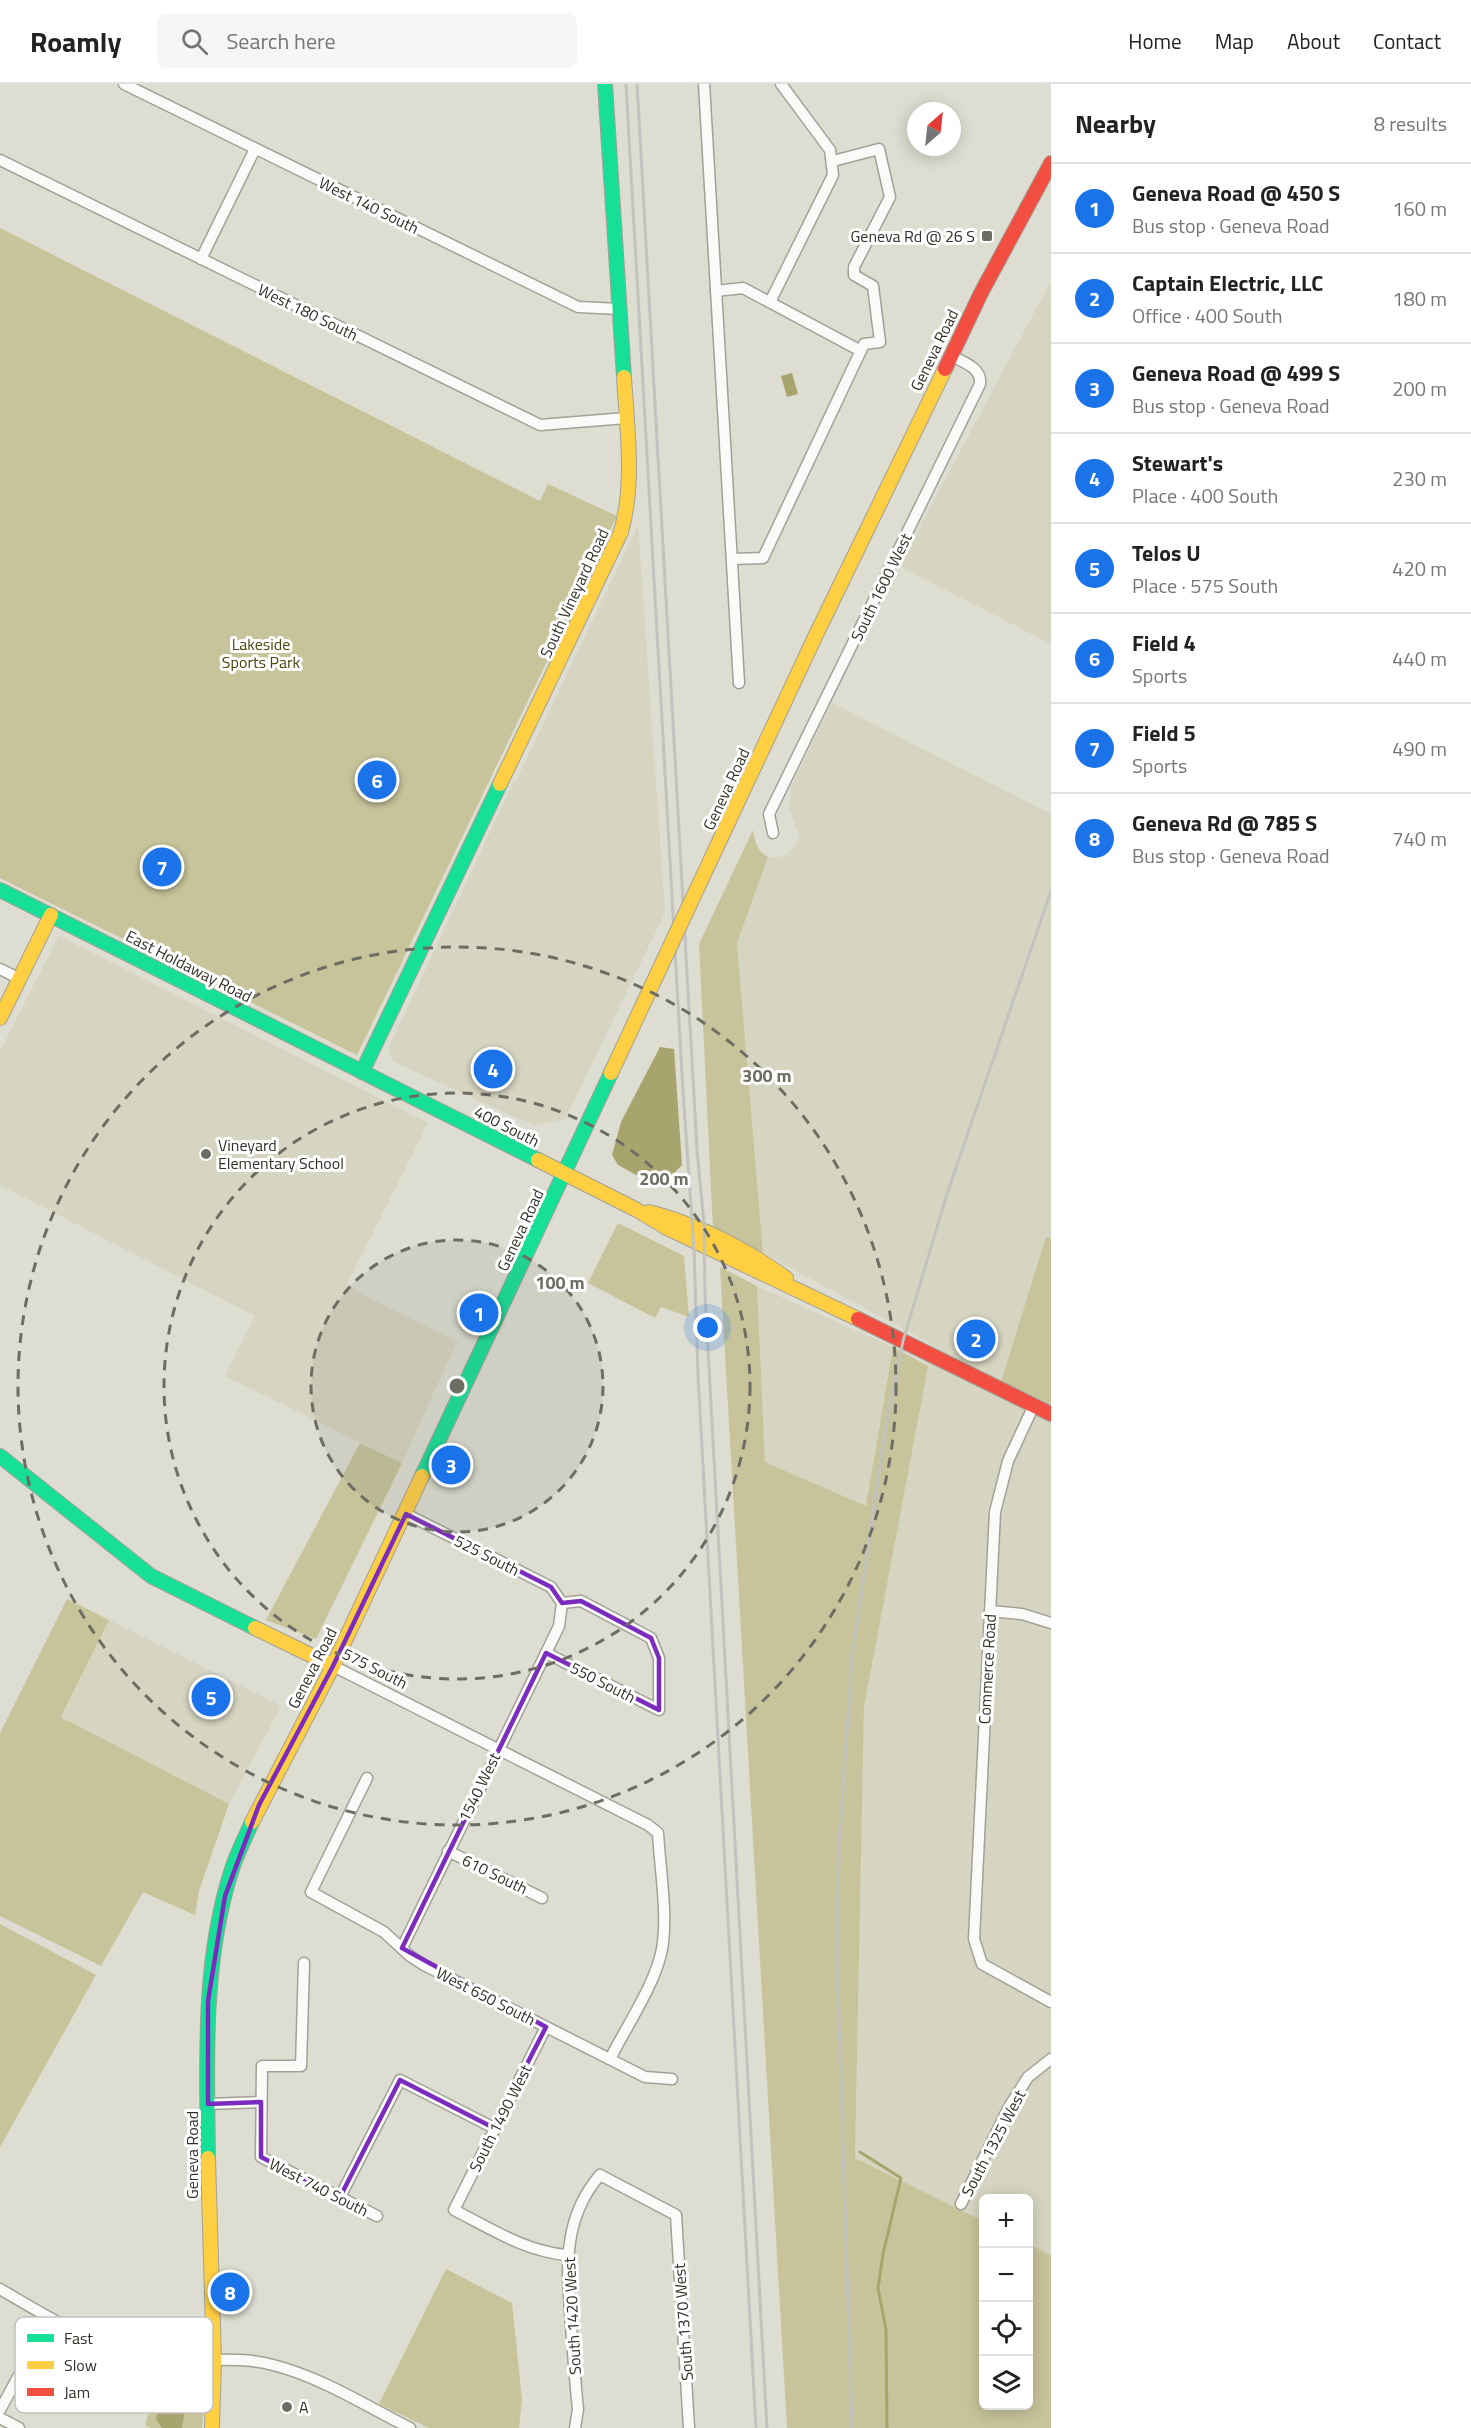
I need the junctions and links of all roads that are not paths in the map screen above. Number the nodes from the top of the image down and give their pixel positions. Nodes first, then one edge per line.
1 (124, 84) edge
2 (605, 84) edge
3 (704, 84) edge
4 (781, 84) edge
5 (255, 149) junction
6 (0, 160) edge
7 (833, 161) junction
8 (1051, 164) edge
9 (201, 260) junction
10 (716, 291) junction
11 (770, 302) junction
12 (620, 309) junction
13 (861, 351) junction
14 (950, 356) junction
15 (626, 418) junction
16 (733, 560) junction
17 (739, 683) dead end
18 (772, 833) dead end
19 (0, 890) edge
20 (51, 915) junction
21 (0, 969) edge
22 (20, 979) junction
23 (0, 1018) edge
24 (362, 1072) junction
25 (564, 1173) junction
26 (1034, 1406) junction
27 (1051, 1414) edge
28 (0, 1456) edge
29 (406, 1514) junction
30 (562, 1603) junction
31 (990, 1611) junction
32 (1051, 1623) edge
33 (546, 1653) junction
34 (333, 1665) junction
35 (498, 1749) junction
36 (367, 1779) dead end
37 (448, 1851) junction
38 (542, 1898) dead end
39 (402, 1948) junction
40 (304, 1963) dead end
41 (1051, 2002) edge
42 (546, 2027) junction
43 (610, 2058) junction
44 (1051, 2059) edge
45 (672, 2079) dead end
46 (261, 2102) junction
47 (208, 2104) junction
48 (494, 2128) junction
49 (600, 2175) joint
50 (340, 2197) junction
51 (961, 2204) dead end
52 (377, 2216) dead end
53 (567, 2255) junction
54 (0, 2289) edge
55 (48, 2317) edge
56 (213, 2317) edge
57 (213, 2329) edge
58 (214, 2360) junction
59 (15, 2382) edge
60 (213, 2394) edge
61 (0, 2410) edge
62 (212, 2413) edge
63 (0, 2418) edge
64 (19, 2428) edge
65 (212, 2428) edge
66 (410, 2428) edge
67 (575, 2428) edge
68 (689, 2428) edge

1 - 5 street, West 140 South
2 - 12 street, South Vineyard Road
3 - 10 street
4 - 7 street
5 - 9 street
5 - 12 street, West 140 South
6 - 9 street, West 180 South
7 - 11 street
7 - 13 street
8 - 14 street, Geneva Road
9 - 15 street, West 180 South
10 - 11 street
10 - 16 street
11 - 13 street
12 - 15 street, South Vineyard Road
13 - 16 street
14 - 18 street, South 1600 West
14 - 25 street, Geneva Road, bridge
15 - 24 street, South Vineyard Road
16 - 17 street
19 - 20 street, East Holdaway Road
20 - 22 street
20 - 24 street, East Holdaway Road
21 - 22 street
22 - 23 street
24 - 25 street, 400 South
25 - 26 street, 400 South
25 - 29 street, Geneva Road
26 - 27 street, 400 South
26 - 31 street, Commerce Road
28 - 34 street, 575 South
29 - 30 street, 525 South
29 - 34 street, Geneva Road
30 - 33 street, 1540 West
30 - 33 street, 550 South
31 - 32 street
31 - 41 street, Commerce Road
33 - 35 street, 1540 West
34 - 35 street, 575 South
34 - 47 street, Geneva Road
35 - 37 street, 1540 West
35 - 43 street, 575 South
36 - 39 street, West 650 South
37 - 38 street, 610 South
37 - 39 street, 1540 West
39 - 42 street, West 650 South
40 - 46 street
42 - 43 street, West 650 South
42 - 48 street, South 1490 West
43 - 45 street, West 650 South
44 - 51 street, South 1325 West
46 - 47 street
46 - 50 street, West 740 South
47 - 56 street, Geneva Road
48 - 50 street
48 - 53 street, South 1490 West
49 - 53 street, South 1420 West
49 - 68 street, South 1370 West
50 - 52 street, West 740 South
53 - 67 street, South 1420 West
54 - 55 street
57 - 58 street, Geneva Road
58 - 60 street, Geneva Road
58 - 66 street
59 - 61 street
62 - 65 street, Geneva Road
63 - 64 street

